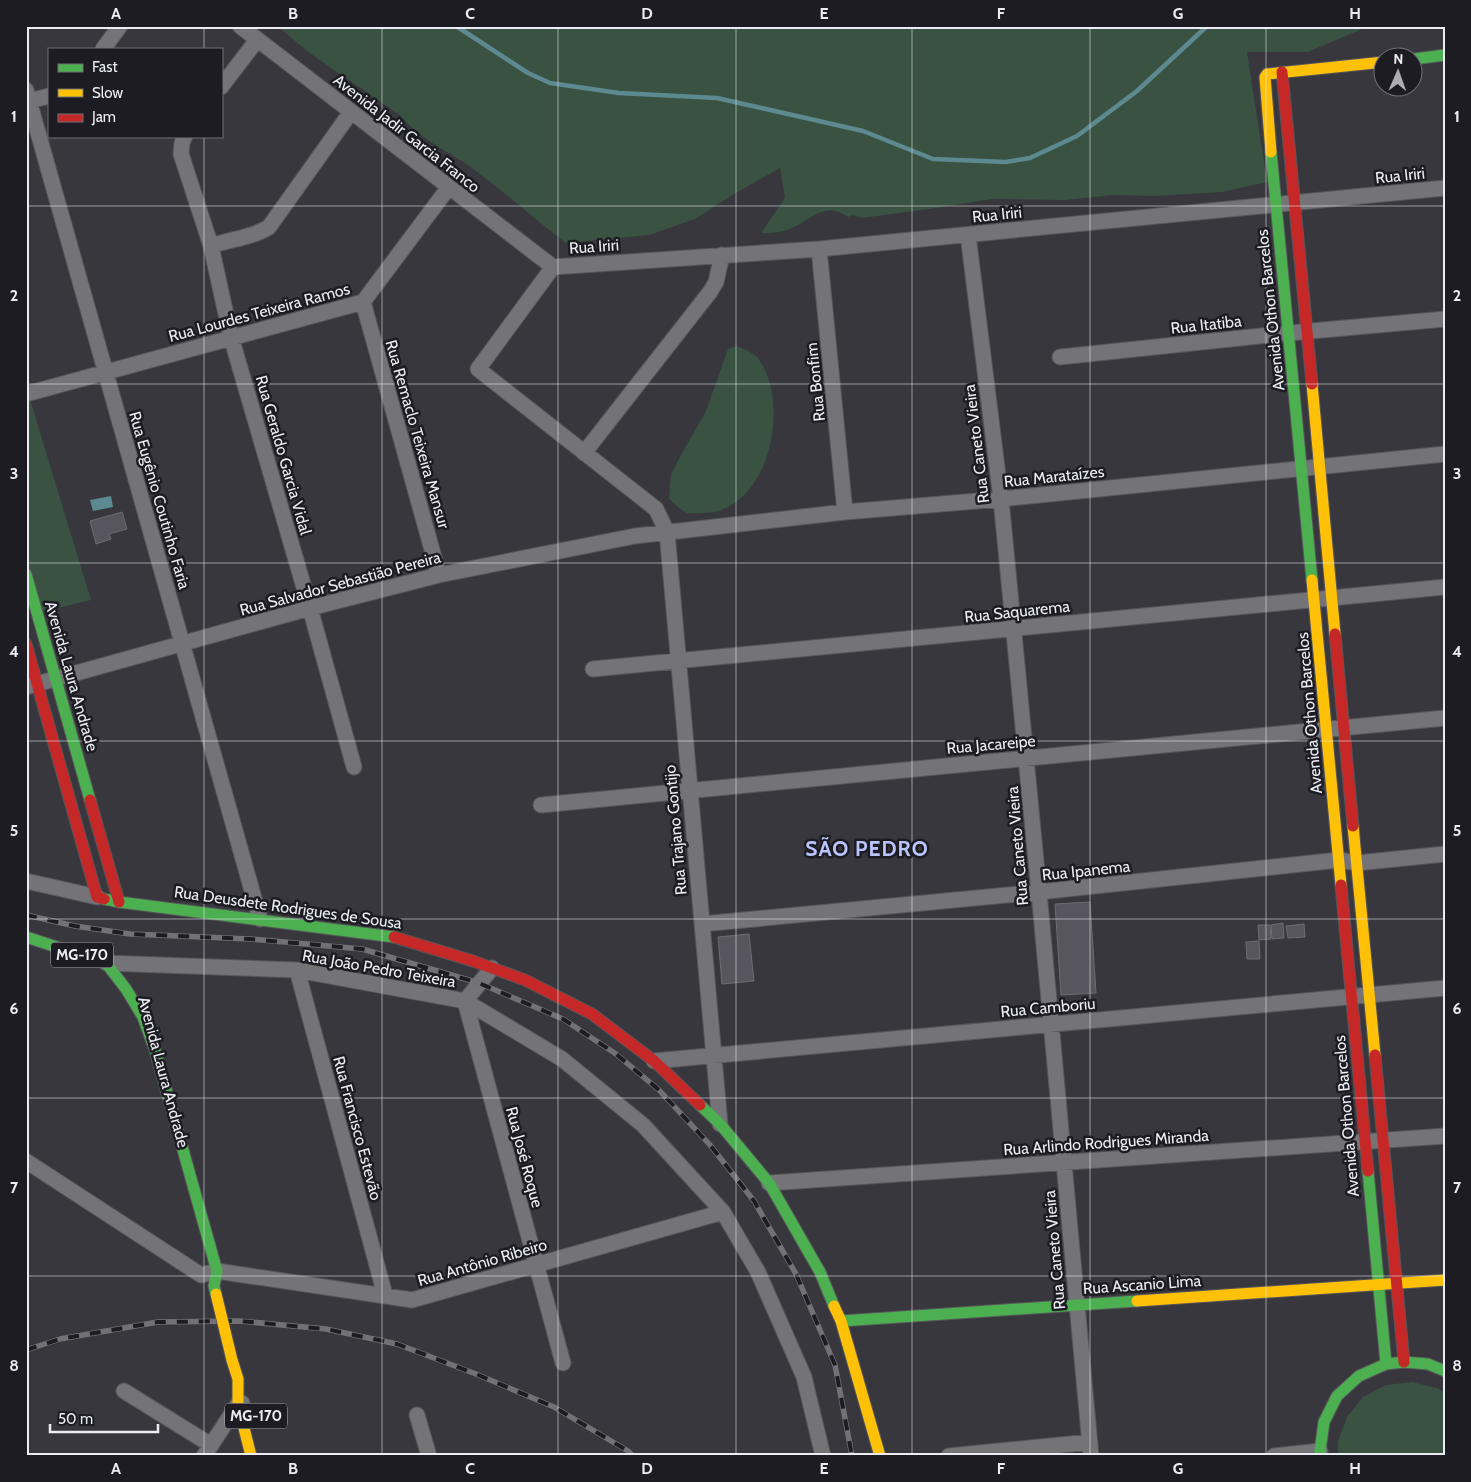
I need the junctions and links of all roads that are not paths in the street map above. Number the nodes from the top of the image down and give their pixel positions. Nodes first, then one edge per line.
1 (120, 26) edge
2 (240, 26) edge
3 (256, 40) junction
4 (104, 48) edge
5 (1445, 55) edge
6 (1424, 57) edge
7 (1374, 63) edge
8 (1282, 72) junction
9 (222, 86) edge
10 (28, 96) edge
11 (48, 96) edge
12 (351, 112) junction
13 (184, 138) edge
14 (449, 187) junction
15 (1445, 188) edge
16 (1294, 203) junction
17 (1275, 205) junction
18 (968, 234) junction
19 (211, 246) junction
20 (819, 249) junction
21 (722, 255) junction
22 (553, 267) junction
23 (362, 302) junction
24 (1445, 319) edge
25 (1307, 331) junction
26 (1289, 333) junction
27 (231, 338) junction
28 (1060, 357) dead end
29 (106, 372) junction
30 (26, 394) edge
31 (584, 453) junction
32 (1445, 454) edge
33 (1319, 467) junction
34 (1302, 469) junction
35 (1000, 499) junction
36 (845, 512) junction
37 (667, 532) junction
38 (26, 574) edge
39 (439, 575) junction
40 (1445, 587) edge
41 (1332, 598) junction
42 (1314, 600) junction
43 (310, 608) junction
44 (1013, 629) junction
45 (182, 643) junction
46 (26, 644) edge
47 (678, 661) junction
48 (594, 669) dead end
49 (56, 679) junction
50 (32, 685) edge
51 (1445, 718) edge
52 (1344, 728) junction
53 (1326, 730) junction
54 (1026, 759) junction
55 (354, 767) dead end
56 (690, 791) junction
57 (541, 805) dead end
58 (1445, 854) edge
59 (1339, 860) junction
60 (1357, 863) junction
61 (26, 881) edge
62 (1039, 892) junction
63 (97, 897) junction
64 (119, 902) junction
65 (260, 919) junction
66 (702, 924) junction
67 (26, 937) edge
68 (106, 964) junction
69 (492, 968) junction
70 (297, 970) junction
71 (1445, 988) edge
72 (126, 989) junction
73 (1370, 995) junction
74 (1351, 997) junction
75 (465, 1001) junction
76 (130, 1018) dead end
77 (1051, 1025) junction
78 (714, 1055) junction
79 (654, 1061) junction
80 (720, 1124) junction
81 (1445, 1136) edge
82 (1383, 1140) junction
83 (1365, 1142) junction
84 (26, 1161) edge
85 (1063, 1162) junction
86 (769, 1183) junction
87 (723, 1212) junction
88 (196, 1256) dead end
89 (537, 1265) junction
90 (201, 1275) junction
91 (1445, 1280) edge
92 (1397, 1283) junction
93 (216, 1284) junction
94 (1378, 1284) junction
95 (385, 1295) junction
96 (1077, 1305) junction
97 (841, 1321) junction
98 (1404, 1362) junction
99 (563, 1363) dead end
100 (1386, 1364) junction
101 (1445, 1371) edge
102 (124, 1391) dead end
103 (247, 1403) junction
104 (417, 1415) dead end
105 (1091, 1449) edge
106 (207, 1450) edge
107 (1320, 1453) edge
108 (251, 1456) edge
109 (429, 1456) edge
110 (823, 1456) edge
111 (880, 1456) edge
112 (949, 1456) edge
113 (1274, 1456) edge

1 - 4 street
2 - 3 street, Avenida Jadir Garcia Franco
3 - 9 street
3 - 12 street, Avenida Jadir Garcia Franco
5 - 6 street
7 - 8 street, Avenida Othon Barcelos
8 - 16 street, Avenida Othon Barcelos
8 - 17 street, Avenida Othon Barcelos
10 - 11 street
10 - 29 street, Rua Eugênio Coutinho Faria
12 - 14 street, Avenida Jadir Garcia Franco
12 - 19 street
13 - 19 street, Rua Geraldo Garcia Vidal
14 - 22 street, Avenida Jadir Garcia Franco
14 - 23 street, Rua Lourdes Teixeira Ramos
15 - 16 street, Rua Iriri
16 - 17 street, Rua Iriri
16 - 25 street, Avenida Othon Barcelos
17 - 18 street, Rua Iriri
17 - 26 street, Avenida Othon Barcelos
18 - 20 street, Rua Iriri
18 - 35 street, Rua Caneto Vieira
19 - 27 street, Rua Geraldo Garcia Vidal
20 - 21 street, Rua Iriri
20 - 36 street, Rua Bonfim
21 - 22 street, Rua Iriri
21 - 31 street
22 - 31 street
23 - 27 street, Rua Lourdes Teixeira Ramos
23 - 39 street, Rua Remaclo Teixeira Mansur
24 - 25 street, Rua Itatiba
25 - 26 street, Rua Itatiba
25 - 33 street, Avenida Othon Barcelos
26 - 28 street, Rua Itatiba
26 - 34 street, Avenida Othon Barcelos
27 - 29 street, Rua Lourdes Teixeira Ramos
27 - 43 street, Rua Geraldo Garcia Vidal
29 - 30 street, Rua Lourdes Teixeira Ramos
29 - 45 street, Rua Eugênio Coutinho Faria
31 - 37 street
32 - 33 street, Rua Marataízes
33 - 34 street, Rua Marataízes
33 - 41 street, Avenida Othon Barcelos
34 - 35 street, Rua Marataízes
34 - 42 street, Avenida Othon Barcelos
35 - 36 street, Rua Marataízes
35 - 44 street, Rua Caneto Vieira
36 - 37 street, Rua Marataízes
37 - 39 street, Rua Salvador Sebastião Pereira
37 - 47 street, Rua Trajano Gontijo
38 - 49 street, Avenida Laura Andrade
39 - 43 street, Rua Salvador Sebastião Pereira
40 - 41 street, Rua Saquarema
41 - 42 street, Rua Saquarema
41 - 52 street, Avenida Othon Barcelos
42 - 44 street, Rua Saquarema
42 - 53 street, Avenida Othon Barcelos
43 - 45 street, Rua Salvador Sebastião Pereira
43 - 55 street, Rua Geraldo Garcia Vidal
44 - 47 street, Rua Saquarema
44 - 54 street, Rua Caneto Vieira
45 - 49 street, Rua Salvador Sebastião Pereira
45 - 65 street, Rua Eugênio Coutinho Faria
46 - 50 street
47 - 48 street, Rua Saquarema
47 - 56 street, Rua Trajano Gontijo
49 - 50 street, Rua Salvador Sebastião Pereira
49 - 64 street, Avenida Laura Andrade
50 - 63 street
51 - 52 street, Rua Jacareipe
52 - 53 street, Rua Jacareipe
52 - 60 street, Avenida Othon Barcelos
53 - 54 street, Rua Jacareipe
53 - 59 street, Avenida Othon Barcelos
54 - 56 street, Rua Jacareipe
54 - 62 street, Rua Caneto Vieira
56 - 57 street, Rua Jacareipe
56 - 66 street, Rua Trajano Gontijo
58 - 60 street, Rua Ipanema
59 - 60 street, Rua Ipanema
59 - 62 street, Rua Ipanema
59 - 74 street, Avenida Othon Barcelos
60 - 73 street, Avenida Othon Barcelos
61 - 63 street, Rua Deusdete Rodrigues de Sousa
62 - 66 street, Rua Ipanema
62 - 77 street, Rua Caneto Vieira
63 - 64 street, Rua Deusdete Rodrigues de Sousa
64 - 65 street, Rua Deusdete Rodrigues de Sousa
65 - 69 street, Rua Deusdete Rodrigues de Sousa
66 - 78 street, Rua Trajano Gontijo
67 - 68 street, MG-170
68 - 70 street, Rua João Pedro Teixeira
68 - 72 street, MG-170
69 - 75 street
69 - 79 street, Rua Deusdete Rodrigues de Sousa
70 - 75 street, Rua João Pedro Teixeira
70 - 95 street, Rua Francisco Estevão
71 - 73 street, Rua Camboriu
72 - 76 street, Avenida Laura Andrade
72 - 93 street, Avenida Laura Andrade
73 - 74 street, Rua Camboriu
73 - 82 street, Avenida Othon Barcelos
74 - 77 street, Rua Camboriu
74 - 83 street, Avenida Othon Barcelos
75 - 87 street, Rua João Pedro Teixeira
75 - 89 street, Rua José Roque
77 - 78 street, Rua Camboriu
77 - 85 street, Rua Caneto Vieira
78 - 79 street, Rua Camboriu
78 - 80 street, Rua Trajano Gontijo
79 - 80 street, Rua Deusdete Rodrigues de Sousa
80 - 86 street, Rua Deusdete Rodrigues de Sousa
81 - 82 street, Rua Arlindo Rodrigues Miranda
82 - 83 street, Rua Arlindo Rodrigues Miranda
82 - 92 street, Avenida Othon Barcelos
83 - 85 street, Rua Arlindo Rodrigues Miranda
83 - 94 street, Avenida Othon Barcelos
84 - 90 street
85 - 86 street, Rua Arlindo Rodrigues Miranda
85 - 96 street, Rua Caneto Vieira
86 - 97 street, Rua Deusdete Rodrigues de Sousa
87 - 89 street, Rua Antônio Ribeiro
87 - 110 street, Rua João Pedro Teixeira
88 - 90 street
89 - 95 street, Rua Antônio Ribeiro
89 - 99 street, Rua José Roque
90 - 93 street
91 - 92 street, Rua Ascanio Lima
92 - 94 street, Rua Ascanio Lima
92 - 98 street, Avenida Othon Barcelos
93 - 95 street, Rua Antônio Ribeiro
93 - 103 street, Avenida Laura Andrade / MG-170, bridge
94 - 96 street, Rua Ascanio Lima
94 - 100 street, Avenida Othon Barcelos
96 - 97 street, Rua Ascanio Lima
96 - 105 street, Rua Caneto Vieira
97 - 111 street, Rua Deusdete Rodrigues de Sousa
98 - 100 street
98 - 101 street
100 - 107 street
102 - 106 street
103 - 106 street
103 - 108 street, MG-170
104 - 109 street
105 - 112 street
107 - 113 street

